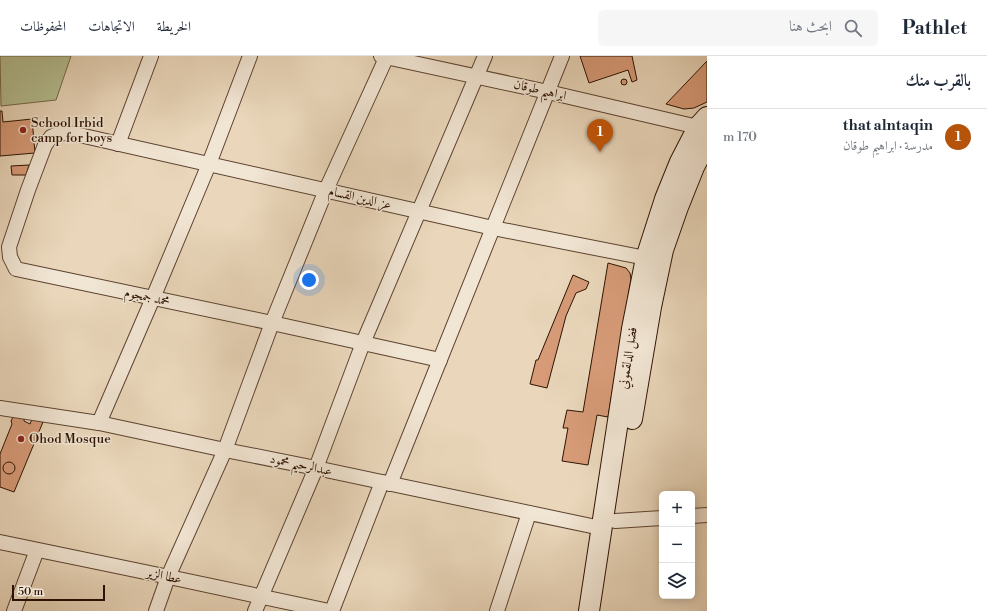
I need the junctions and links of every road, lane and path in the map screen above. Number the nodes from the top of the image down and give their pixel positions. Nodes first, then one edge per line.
1 (151, 56) edge
2 (250, 56) edge
3 (385, 56) edge
4 (485, 56) edge
5 (562, 56) edge
6 (477, 76) junction
7 (548, 92) junction
8 (704, 129) edge
9 (75, 134) joint
10 (118, 144) junction
11 (209, 164) junction
12 (326, 190) junction
13 (419, 211) junction
14 (493, 228) junction
15 (646, 258) junction
16 (153, 298) junction
17 (272, 323) junction
18 (363, 343) junction
19 (440, 360) junction
20 (0, 408) edge
21 (99, 423) junction
22 (225, 450) junction
23 (316, 468) junction
24 (386, 483) junction
25 (529, 513) junction
26 (707, 515) edge
27 (695, 516) edge
28 (659, 518) edge
29 (608, 524) junction
30 (0, 542) edge
31 (37, 550) junction
32 (168, 577) junction
33 (260, 597) junction
34 (14, 611) edge
35 (156, 611) edge
36 (255, 611) edge
37 (329, 611) edge
38 (332, 611) edge
39 (497, 611) edge
40 (589, 611) edge
41 (602, 611) edge

1 - 10 street
2 - 11 street
3 - 6 street, ابراهيم طوقان
3 - 12 street
4 - 6 street
5 - 7 street
6 - 7 street, ابراهيم طوقان
6 - 13 street
7 - 8 street, ابراهيم طوقان
7 - 14 street
8 - 15 main road, فضل الدلقموني
8 - 29 main road, فضل الدلقموني
9 - 10 street, عز الدين القسام
9 - 16 street, محمد جمجوم
10 - 11 street, عز الدين القسام
11 - 12 street, عز الدين القسام
11 - 16 street
12 - 13 street, عز الدين القسام
12 - 17 street
13 - 14 street, عز الدين القسام
13 - 18 street
14 - 15 street, عز الدين القسام
14 - 19 street
15 - 29 main road, فضل الدلقموني
16 - 17 street, محمد جمجوم
16 - 21 street
17 - 18 street, محمد جمجوم
17 - 22 street
18 - 19 street, محمد جمجوم
18 - 23 street
19 - 24 street
20 - 21 street, عبدالرحيم محمود
21 - 22 street, عبدالرحيم محمود
22 - 23 street, عبدالرحيم محمود
22 - 32 street
23 - 24 street, عبدالرحيم محمود
23 - 33 street
24 - 25 street, عبدالرحيم محمود
24 - 38 street
25 - 29 street, عبدالرحيم محمود
25 - 39 street
26 - 27 street
28 - 29 street, عبدالرحيم محمود
29 - 40 main road, فضل الدلقموني
29 - 41 main road, فضل الدلقموني
30 - 31 street, عطا الزير
31 - 32 street, عطا الزير
31 - 34 street
32 - 33 street, عطا الزير
32 - 35 street
33 - 36 street
33 - 37 street, عطا الزير

